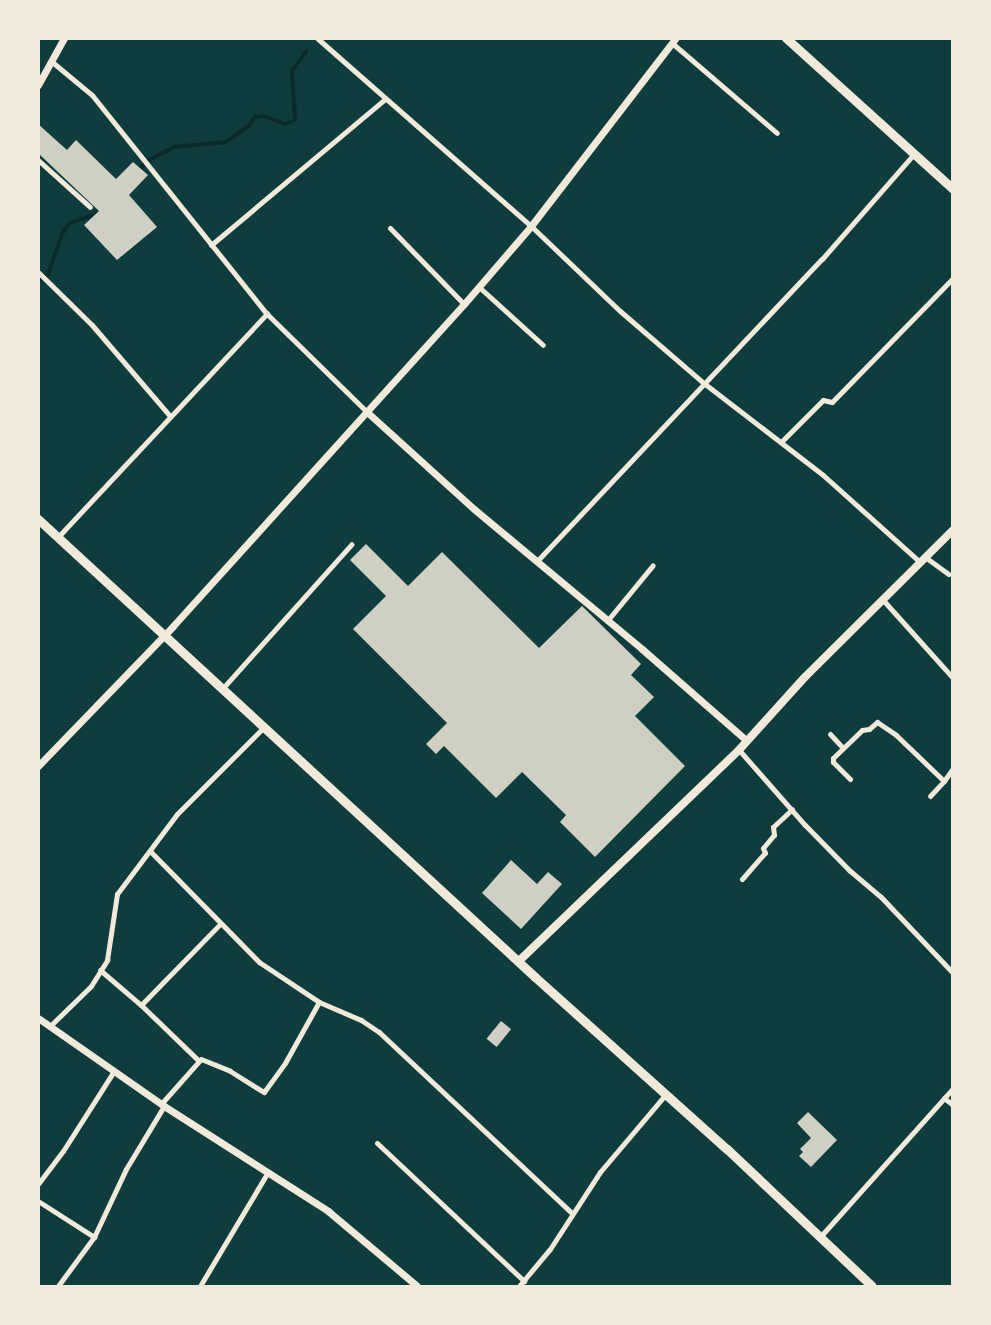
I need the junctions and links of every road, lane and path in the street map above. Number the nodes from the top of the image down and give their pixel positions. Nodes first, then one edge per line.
1 (64, 38) edge
2 (317, 38) edge
3 (786, 38) edge
4 (674, 41) edge
5 (51, 61) junction
6 (38, 85) edge
7 (385, 99) junction
8 (777, 133) dead end
9 (914, 154) junction
10 (38, 160) edge
11 (953, 189) edge
12 (90, 206) dead end
13 (531, 226) junction
14 (390, 228) dead end
15 (211, 245) junction
16 (39, 273) edge
17 (953, 278) edge
18 (479, 287) junction
19 (464, 304) junction
20 (267, 314) junction
21 (543, 345) dead end
22 (705, 384) junction
23 (367, 412) junction
24 (170, 416) junction
25 (782, 441) junction
26 (38, 519) edge
27 (953, 530) edge
28 (58, 537) junction
29 (351, 545) dead end
30 (922, 560) junction
31 (537, 561) junction
32 (653, 565) dead end
33 (948, 574) dead end
34 (883, 600) junction
35 (607, 621) junction
36 (165, 634) junction
37 (953, 678) edge
38 (224, 687) junction
39 (265, 726) junction
40 (830, 734) dead end
41 (746, 740) junction
42 (843, 748) junction
43 (738, 750) junction
44 (38, 766) edge
45 (953, 768) edge
46 (850, 779) dead end
47 (944, 781) junction
48 (930, 796) dead end
49 (792, 809) junction
50 (150, 851) junction
51 (743, 880) dead end
52 (220, 924) junction
53 (519, 961) junction
54 (100, 970) junction
55 (953, 973) edge
56 (319, 1002) junction
57 (141, 1005) junction
58 (38, 1018) edge
59 (50, 1026) junction
60 (198, 1060) junction
61 (114, 1071) junction
62 (953, 1088) edge
63 (666, 1094) junction
64 (944, 1098) junction
65 (162, 1105) junction
66 (953, 1105) edge
67 (377, 1143) dead end
68 (268, 1172) junction
69 (38, 1184) edge
70 (38, 1201) edge
71 (572, 1213) junction
72 (94, 1237) junction
73 (820, 1237) junction
74 (63, 1280) junction
75 (522, 1284) edge
76 (58, 1286) edge
77 (70, 1286) edge
78 (201, 1286) edge
79 (417, 1286) edge
80 (872, 1286) edge

1 - 5 street
2 - 7 street
3 - 9 main road
4 - 8 street
4 - 13 street
5 - 6 street
5 - 15 street
7 - 13 street
7 - 15 street
9 - 11 main road
9 - 22 street
10 - 12 street
13 - 18 street
13 - 22 street
14 - 19 street
15 - 20 street
16 - 24 street
17 - 25 street
18 - 19 street
18 - 21 street
19 - 23 street
20 - 23 street
20 - 24 street
22 - 25 street
22 - 31 street
23 - 31 street
23 - 36 street
24 - 28 street
25 - 30 street
26 - 28 main road
27 - 30 main road
28 - 36 main road
29 - 38 street
30 - 33 street
30 - 34 main road
31 - 35 street
32 - 35 street
34 - 37 street
34 - 41 main road
35 - 41 street
36 - 38 main road
36 - 44 street
38 - 39 main road
39 - 50 street
39 - 53 main road
40 - 42 street
41 - 43 main road
42 - 46 street
42 - 47 street
43 - 49 street
43 - 53 main road
45 - 47 street
47 - 48 street
49 - 51 street
49 - 55 street
50 - 52 street
50 - 54 street
52 - 56 street
52 - 57 street
53 - 63 main road
54 - 57 street
54 - 59 street
56 - 60 street
56 - 71 street
57 - 60 street
58 - 59 street
59 - 61 street
60 - 65 street
61 - 65 street
61 - 69 street
62 - 64 street
63 - 71 street
63 - 73 main road
64 - 66 street
64 - 73 street
65 - 68 street
65 - 72 street
67 - 75 street
68 - 78 street
68 - 79 street
70 - 72 street
71 - 75 street
72 - 74 street
73 - 80 main road
74 - 76 street
74 - 77 street

